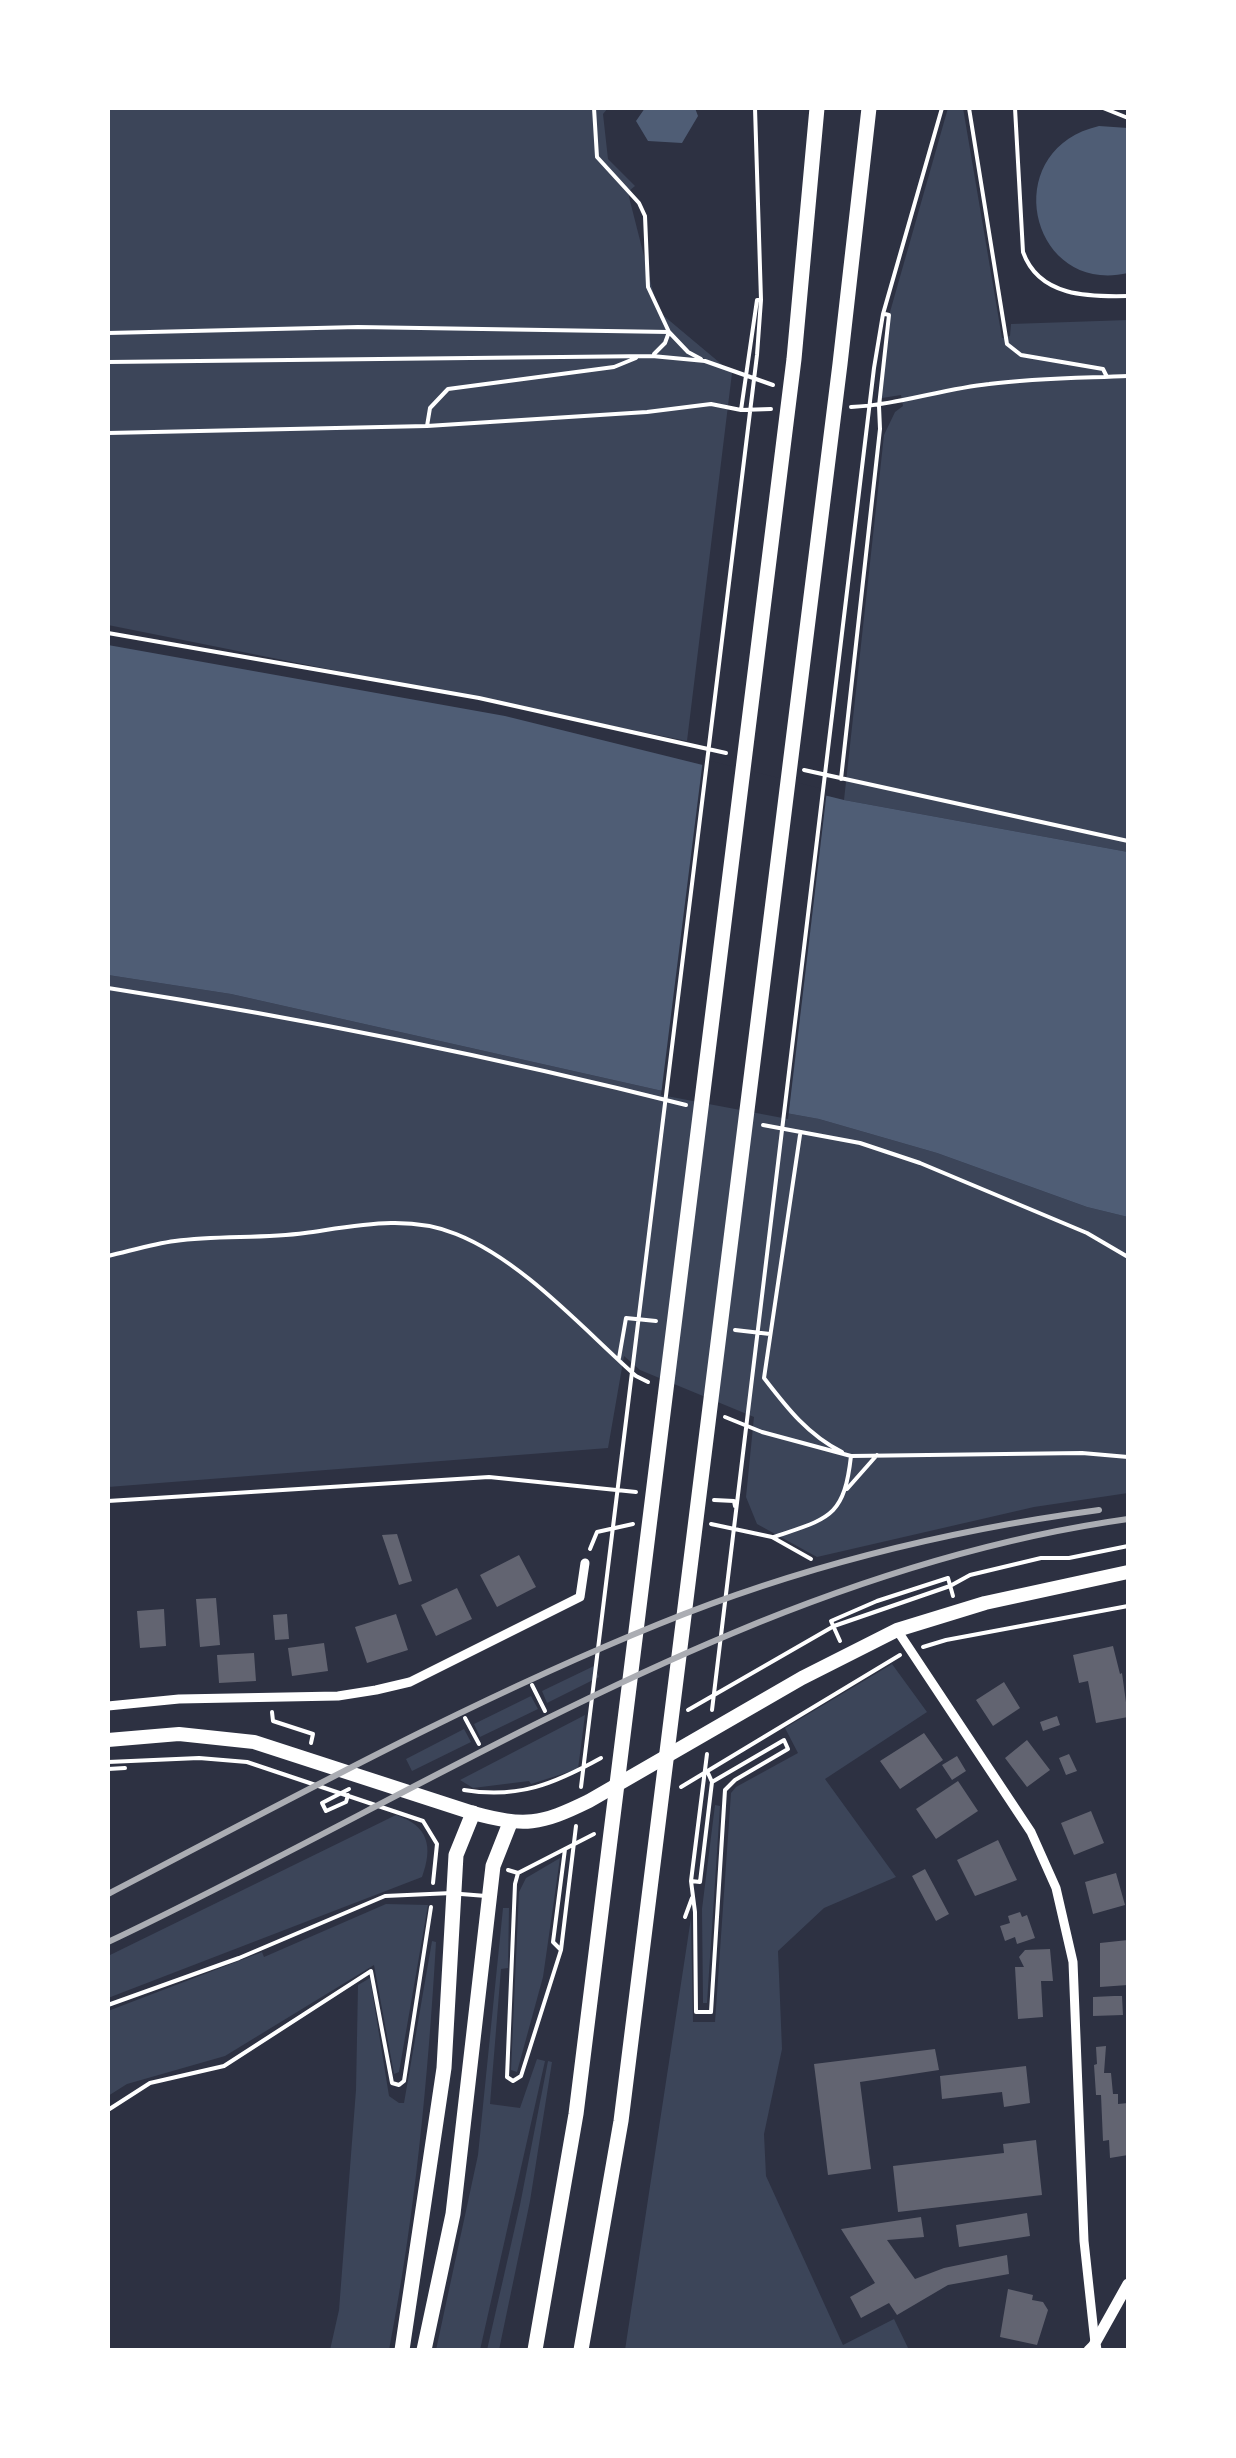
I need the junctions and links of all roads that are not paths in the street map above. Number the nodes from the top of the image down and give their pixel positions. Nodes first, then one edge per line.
1 (817, 108) edge
2 (868, 108) edge
3 (1014, 108) edge
4 (1128, 296) edge
5 (585, 1563) road end
6 (1128, 1572) edge
7 (897, 1630) junction
8 (108, 1706) edge
9 (108, 1740) edge
10 (472, 1814) junction
11 (510, 1823) junction
12 (453, 1893) junction
13 (490, 1896) junction
14 (108, 2006) edge
15 (1128, 2284) edge
16 (1093, 2348) edge
17 (402, 2350) edge
18 (424, 2350) edge
19 (535, 2350) edge
20 (581, 2350) edge

1 - 19 highway
2 - 20 highway
3 - 4 lane
5 - 8 street
6 - 7 main road
7 - 11 main road
7 - 16 street
9 - 10 main road
10 - 11 main road
10 - 12 highway
11 - 13 highway
12 - 13 lane
12 - 14 lane
12 - 17 highway
13 - 18 highway
15 - 16 street

